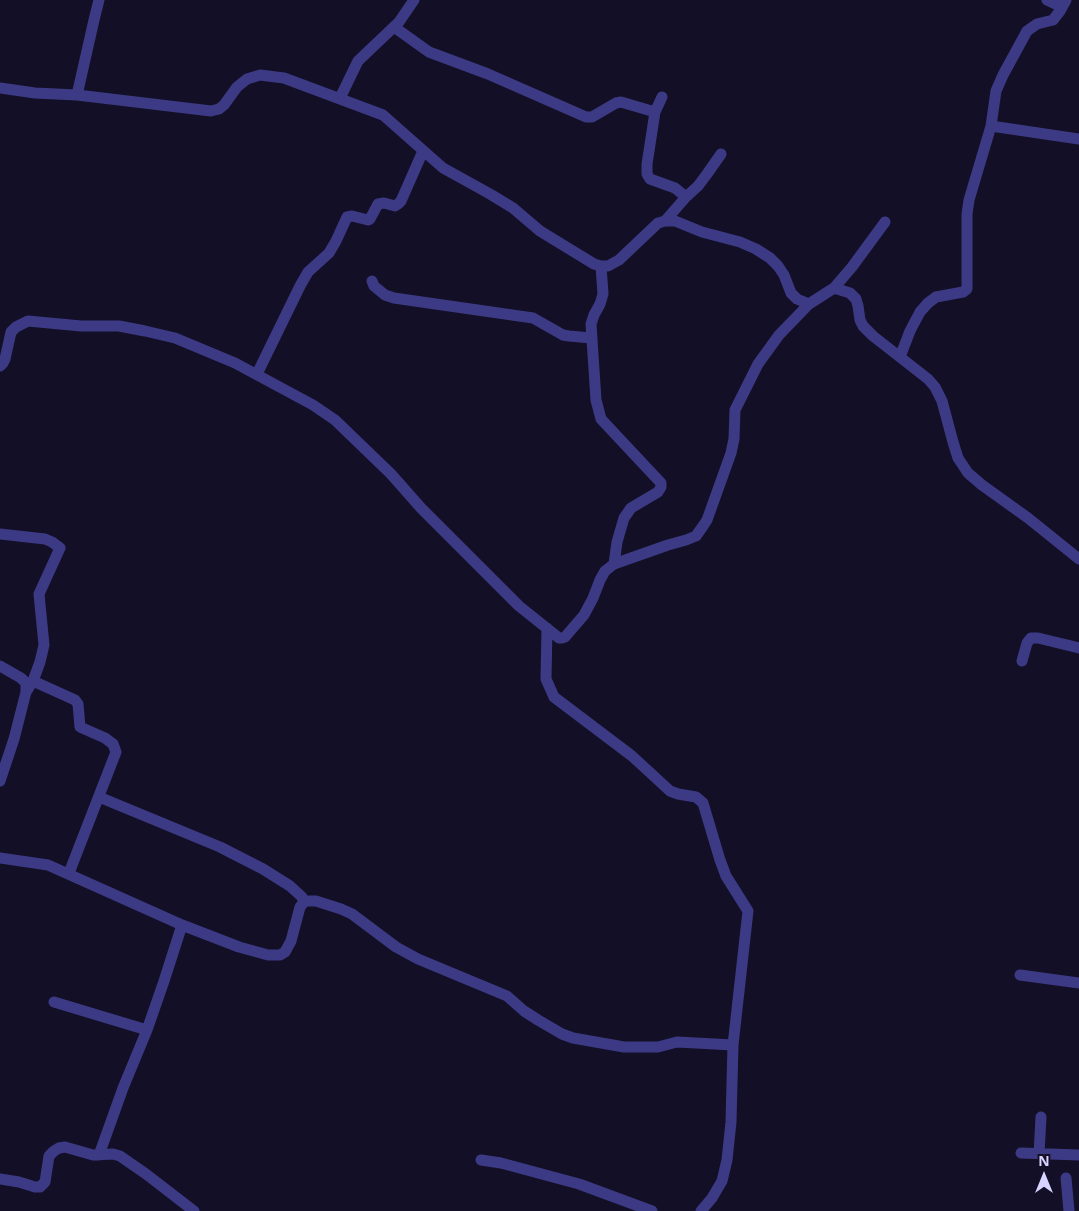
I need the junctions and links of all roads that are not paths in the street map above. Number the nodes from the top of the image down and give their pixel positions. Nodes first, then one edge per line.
1 (99, 0) edge
2 (414, 0) edge
3 (1047, 0) edge
4 (1064, 3) edge
5 (394, 27) junction
6 (0, 88) edge
7 (77, 95) junction
8 (662, 97) dead end
9 (340, 98) junction
10 (655, 112) junction
11 (991, 126) junction
12 (1079, 139) edge
13 (423, 151) junction
14 (721, 154) dead end
15 (686, 196) junction
16 (665, 220) junction
17 (885, 222) dead end
18 (601, 266) junction
19 (372, 281) dead end
20 (834, 288) junction
21 (809, 304) junction
22 (591, 338) junction
23 (900, 357) junction
24 (0, 366) edge
25 (257, 374) junction
26 (0, 534) edge
27 (1079, 559) edge
28 (614, 564) junction
29 (547, 628) junction
30 (1079, 648) edge
31 (1022, 661) dead end
32 (0, 666) edge
33 (33, 681) junction
34 (26, 692) junction
35 (0, 781) edge
36 (99, 797) junction
37 (0, 858) edge
38 (69, 873) junction
39 (304, 902) junction
40 (182, 925) junction
41 (1020, 975) dead end
42 (1079, 983) edge
43 (54, 1002) dead end
44 (146, 1030) junction
45 (733, 1046) junction
46 (1040, 1117) dead end
47 (1021, 1153) dead end
48 (1038, 1154) junction
49 (99, 1155) junction
50 (1079, 1155) edge
51 (482, 1160) dead end
52 (1066, 1178) dead end
53 (0, 1179) edge
54 (194, 1211) edge
55 (652, 1211) edge
56 (701, 1211) edge
57 (1069, 1211) edge

1 - 7 street
2 - 5 street
3 - 4 street
4 - 11 street
5 - 9 street
5 - 10 street
6 - 7 street
7 - 9 street
8 - 10 street
9 - 13 street
10 - 15 street
11 - 12 street
11 - 23 street
13 - 18 street
13 - 25 street
14 - 15 street
15 - 16 street
16 - 18 street
16 - 21 street
17 - 20 street
18 - 22 street
19 - 22 street
20 - 21 street
20 - 23 street
21 - 28 street
22 - 28 street
23 - 27 street
24 - 25 street
25 - 29 street
26 - 33 street
28 - 29 street
29 - 45 street
30 - 31 street
32 - 34 street
33 - 34 street
33 - 36 street
34 - 35 street
36 - 38 street
36 - 39 street
37 - 38 street
38 - 40 street
39 - 40 street
39 - 45 street
40 - 44 street
41 - 42 street
43 - 44 street
44 - 49 street
45 - 56 street
46 - 48 street
47 - 48 street
48 - 50 street
49 - 53 street
49 - 54 street
51 - 55 street
52 - 57 street

